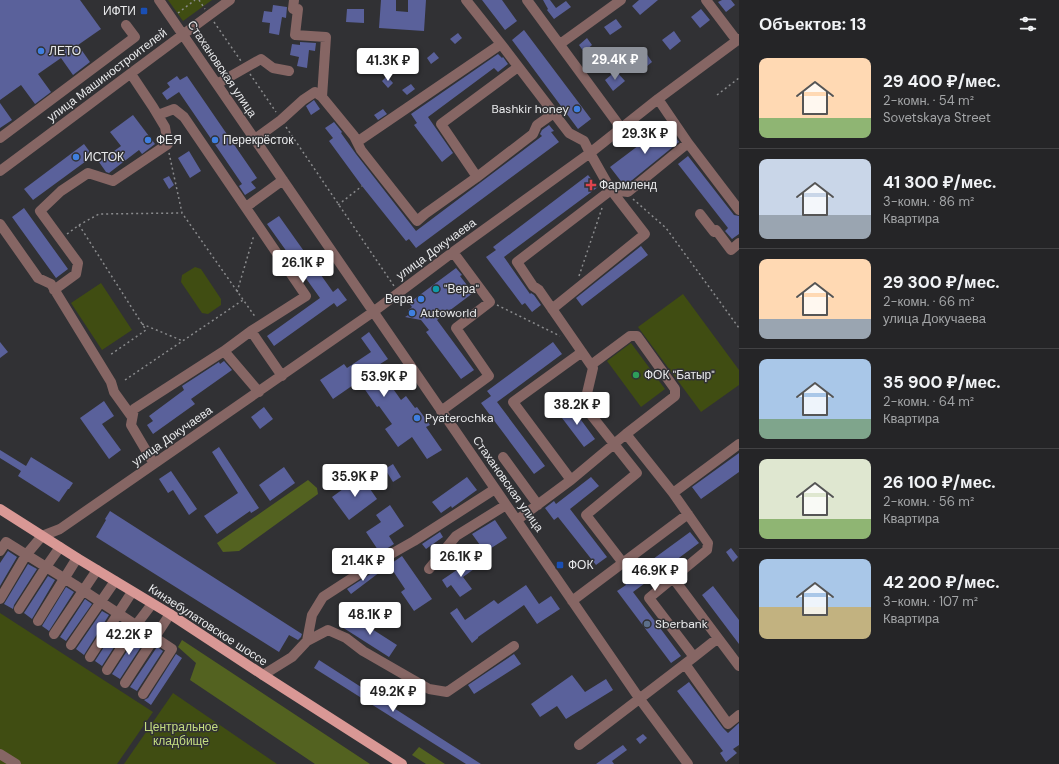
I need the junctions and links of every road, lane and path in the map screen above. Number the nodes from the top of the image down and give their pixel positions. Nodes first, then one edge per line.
1 (159, 0) edge
2 (195, 0) edge
3 (199, 0) edge
4 (230, 0) edge
5 (294, 0) edge
6 (466, 0) edge
7 (527, 0) edge
8 (621, 0) edge
9 (706, 0) edge
10 (210, 15) junction
11 (172, 18) junction
12 (126, 25) dead end
13 (183, 34) junction
14 (738, 40) edge
15 (502, 44) junction
16 (560, 44) junction
17 (518, 67) junction
18 (246, 68) junction
19 (289, 71) dead end
20 (131, 74) junction
21 (739, 78) edge
22 (217, 84) junction
23 (717, 95) dead end
24 (322, 97) junction
25 (658, 99) junction
26 (554, 114) junction
27 (158, 115) junction
28 (282, 120) junction
29 (621, 128) junction
30 (0, 138) edge
31 (255, 139) junction
32 (357, 142) junction
33 (168, 144) junction
34 (688, 144) junction
35 (590, 153) junction
36 (0, 171) edge
37 (477, 177) junction
38 (282, 180) junction
39 (362, 186) dead end
40 (611, 190) junction
41 (628, 192) junction
42 (338, 205) junction
43 (246, 207) junction
44 (602, 208) dead end
45 (739, 210) edge
46 (182, 213) junction
47 (700, 214) dead end
48 (0, 224) edge
49 (79, 225) junction
50 (254, 235) dead end
51 (60, 239) junction
52 (739, 243) edge
53 (453, 252) junction
54 (54, 290) junction
55 (575, 290) junction
56 (237, 292) junction
57 (398, 293) junction
58 (243, 300) junction
59 (490, 302) junction
60 (552, 309) junction
61 (373, 312) junction
62 (142, 324) junction
63 (260, 325) junction
64 (739, 328) edge
65 (251, 331) junction
66 (564, 338) dead end
67 (183, 341) junction
68 (224, 351) junction
69 (582, 352) junction
70 (110, 355) dead end
71 (591, 365) junction
72 (282, 376) junction
73 (125, 380) dead end
74 (259, 392) junction
75 (442, 411) junction
76 (132, 418) junction
77 (626, 434) junction
78 (614, 444) junction
79 (739, 444) edge
80 (502, 458) dead end
81 (154, 464) junction
82 (571, 480) junction
83 (495, 489) junction
84 (673, 493) junction
85 (506, 505) junction
86 (538, 505) junction
87 (0, 509) edge
88 (688, 514) junction
89 (517, 520) junction
90 (42, 536) junction
91 (60, 547) junction
92 (0, 551) edge
93 (26, 555) junction
94 (77, 558) junction
95 (623, 563) junction
96 (46, 567) junction
97 (429, 569) dead end
98 (97, 570) junction
99 (64, 578) junction
100 (673, 578) junction
101 (114, 581) junction
102 (82, 590) junction
103 (132, 592) junction
104 (0, 599) edge
105 (572, 601) junction
106 (100, 602) junction
107 (152, 604) junction
108 (19, 609) dead end
109 (119, 614) junction
110 (170, 614) junction
111 (38, 621) dead end
112 (136, 625) junction
113 (54, 634) dead end
114 (155, 638) junction
115 (718, 638) junction
116 (307, 641) junction
117 (72, 645) dead end
118 (514, 646) dead end
119 (90, 657) dead end
120 (694, 657) junction
121 (685, 664) junction
122 (739, 666) edge
123 (107, 670) dead end
124 (263, 675) junction
125 (125, 683) dead end
126 (143, 694) dead end
127 (640, 698) junction
128 (739, 715) edge
129 (579, 744) dead end
130 (0, 754) edge
131 (16, 764) edge
132 (402, 764) edge
133 (688, 764) edge

1 - 11 street, Стахановская улица
2 - 11 path
3 - 10 path
4 - 10 street, улица Машиностроителей
5 - 24 street
6 - 15 street
7 - 16 street
8 - 16 street
9 - 14 street
10 - 13 street, улица Машиностроителей
10 - 18 path
11 - 13 street, Стахановская улица
12 - 30 street
13 - 20 street, улица Машиностроителей
13 - 22 street, Стахановская улица
14 - 25 street, улица Докучаева
15 - 17 street
15 - 32 street
16 - 29 street
17 - 26 street
17 - 37 street
18 - 19 street
18 - 22 street
18 - 28 path
20 - 27 street
20 - 36 street, улица Машиностроителей
21 - 23 path
22 - 31 street, Стахановская улица
24 - 28 street
24 - 32 street
25 - 29 street, улица Докучаева
25 - 34 street
26 - 35 street
26 - 37 street
27 - 33 street
27 - 43 street
28 - 31 street
28 - 42 path
29 - 35 street, улица Докучаева
31 - 38 street, Стахановская улица
32 - 37 street
33 - 46 path
33 - 51 street
34 - 41 street
34 - 45 street
35 - 40 street
35 - 53 street, улица Докучаева
38 - 43 street
38 - 61 street, Стахановская улица
39 - 42 path
40 - 41 street
40 - 55 street
40 - 60 street
41 - 64 path
42 - 57 path
43 - 63 street
44 - 55 path
46 - 49 path
46 - 56 path
47 - 52 street
48 - 54 street
49 - 51 path
49 - 62 path
50 - 56 path
51 - 54 street
53 - 57 street, улица Докучаева
53 - 59 street
54 - 76 street
55 - 60 street
56 - 58 path
57 - 61 street, улица Докучаева
58 - 63 path
58 - 67 path
59 - 66 path
59 - 75 street
60 - 69 street
61 - 72 street, улица Докучаева
61 - 75 street, Стахановская улица
62 - 67 path
62 - 70 path
63 - 65 street
65 - 68 street
65 - 72 street
67 - 73 path
68 - 74 street
68 - 76 street
69 - 71 street
69 - 82 street
71 - 77 street
71 - 78 street
72 - 74 street, улица Докучаева
74 - 81 street, улица Докучаева
75 - 83 street, Стахановская улица
76 - 81 street
77 - 78 street
77 - 84 street
78 - 82 street
78 - 95 street
79 - 84 street
80 - 86 street
81 - 90 street, улица Докучаева
82 - 86 street
83 - 85 street, Стахановская улица
83 - 116 street
84 - 88 street
85 - 89 street, Стахановская улица
85 - 97 street
86 - 89 street
87 - 90 main road, Кинзебулатовское шоссе
88 - 95 street
88 - 100 street
89 - 105 street, Стахановская улица
90 - 91 main road, Кинзебулатовское шоссе
90 - 93 street
91 - 94 main road, Кинзебулатовское шоссе
91 - 96 street
92 - 93 street
93 - 96 street
93 - 104 street
94 - 98 main road, Кинзебулатовское шоссе
94 - 99 street
95 - 105 street
96 - 99 street
96 - 108 street
98 - 101 main road, Кинзебулатовское шоссе
98 - 102 street
99 - 102 street
99 - 111 street
100 - 115 street
100 - 120 street
101 - 103 main road, Кинзебулатовское шоссе
101 - 106 street
102 - 106 street
102 - 113 street
103 - 107 main road, Кинзебулатовское шоссе
103 - 109 street
105 - 127 street, Стахановская улица
106 - 109 street
106 - 117 street
107 - 110 main road, Кинзебулатовское шоссе
107 - 112 street
109 - 112 street
109 - 119 street
110 - 114 street
110 - 124 main road, Кинзебулатовское шоссе
112 - 114 street
112 - 123 street
114 - 125 street
114 - 126 street
115 - 120 street
115 - 122 street
116 - 118 street
116 - 124 street
120 - 121 street
121 - 127 street
121 - 128 street
124 - 132 main road, Кинзебулатовское шоссе
127 - 129 street
127 - 133 street, Стахановская улица
130 - 131 street

